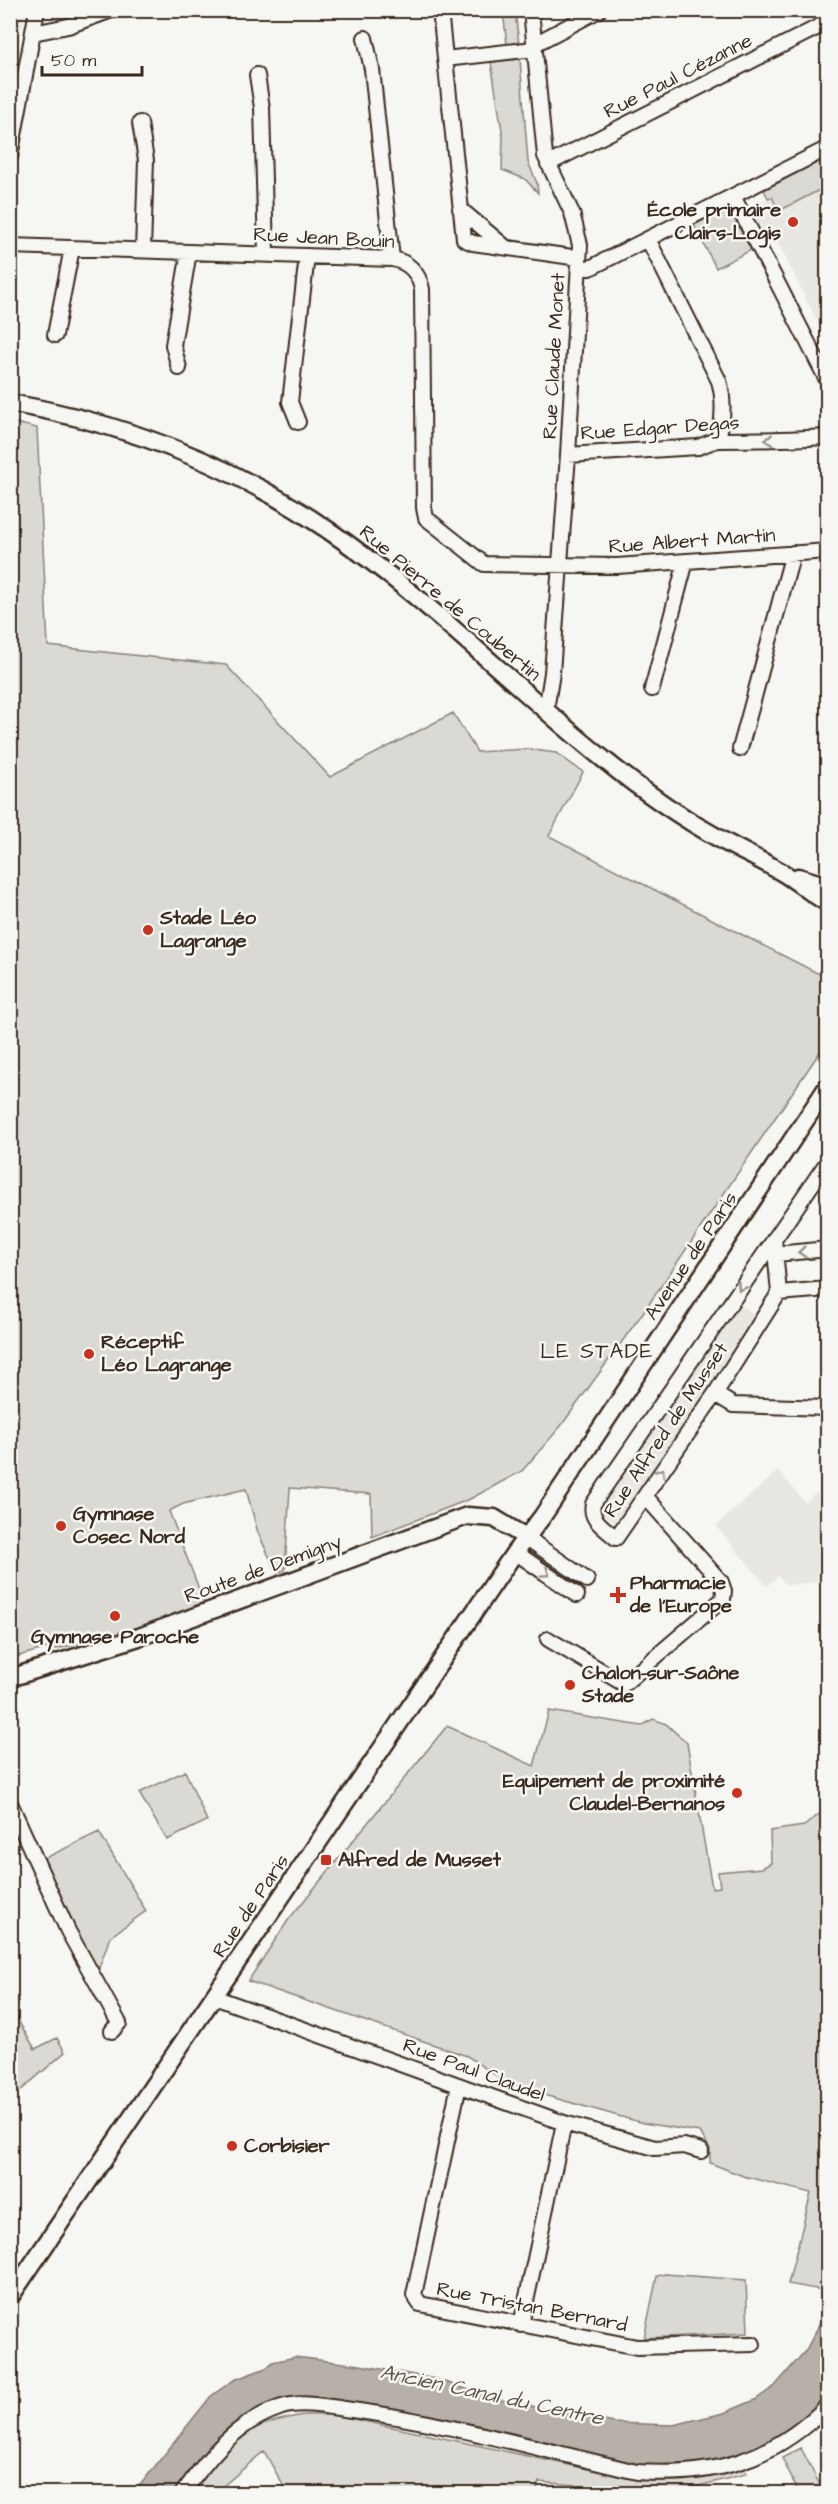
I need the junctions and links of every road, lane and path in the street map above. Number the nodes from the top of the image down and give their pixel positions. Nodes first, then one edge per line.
1 (37, 10) edge
2 (112, 10) edge
3 (440, 10) edge
4 (531, 10) edge
5 (599, 10) edge
6 (828, 22) edge
7 (33, 33) junction
8 (365, 38) dead end
9 (533, 47) junction
10 (445, 59) junction
11 (257, 75) dead end
12 (14, 115) edge
13 (140, 123) dead end
14 (828, 148) edge
15 (10, 156) edge
16 (548, 164) junction
17 (733, 196) junction
18 (460, 209) junction
19 (648, 239) junction
20 (10, 246) edge
21 (504, 246) junction
22 (72, 248) junction
23 (143, 250) junction
24 (189, 252) junction
25 (266, 254) junction
26 (307, 256) junction
27 (392, 259) junction
28 (579, 263) junction
29 (55, 335) dead end
30 (179, 368) dead end
31 (828, 382) edge
32 (10, 403) edge
33 (298, 422) dead end
34 (828, 437) edge
35 (717, 439) junction
36 (568, 455) junction
37 (828, 551) edge
38 (793, 553) junction
39 (686, 561) junction
40 (560, 565) junction
41 (652, 689) dead end
42 (546, 710) junction
43 (740, 749) dead end
44 (783, 873) junction
45 (828, 886) edge
46 (828, 903) edge
47 (828, 1086) edge
48 (828, 1102) edge
49 (786, 1150) junction
50 (828, 1161) edge
51 (774, 1239) junction
52 (828, 1249) edge
53 (776, 1254) junction
54 (828, 1289) edge
55 (779, 1293) junction
56 (715, 1394) junction
57 (828, 1408) edge
58 (645, 1496) junction
59 (527, 1538) junction
60 (515, 1552) junction
61 (587, 1580) dead end
62 (577, 1595) dead end
63 (548, 1639) dead end
64 (10, 1678) edge
65 (10, 1803) edge
66 (214, 1997) junction
67 (112, 2031) dead end
68 (459, 2085) junction
69 (564, 2123) junction
70 (701, 2151) dead end
71 (10, 2297) edge
72 (521, 2325) junction
73 (753, 2344) dead end
74 (828, 2405) edge
75 (182, 2493) edge

1 - 7 street
2 - 7 street
3 - 10 street
4 - 9 street, Rue Claude Monet
5 - 9 street
6 - 16 street, Rue Paul Cézanne
7 - 12 street
8 - 27 street
9 - 10 street
9 - 16 street, Rue Claude Monet
10 - 18 street
11 - 25 street
12 - 15 street
13 - 23 street
14 - 17 street
16 - 28 street, Rue Claude Monet
17 - 19 street
17 - 31 street
18 - 21 street
18 - 21 street
19 - 28 street
19 - 35 street
20 - 22 street, Rue Jean Bouin
21 - 28 street
22 - 23 street, Rue Jean Bouin
22 - 29 street
23 - 24 street, Rue Jean Bouin
24 - 25 street, Rue Jean Bouin
24 - 30 street
25 - 26 street, Rue Jean Bouin
26 - 27 street, Rue Jean Bouin
26 - 33 street
27 - 40 street, Rue Jean Bouin
28 - 36 street, Rue Claude Monet
32 - 42 main road, Rue Pierre de Coubertin
34 -> 35 street, Rue Edgar Degas
35 - 36 street, Rue Edgar Degas
36 - 40 street, Rue Claude Monet
37 - 38 street, Rue Albert Martin
38 - 39 street, Rue Albert Martin
38 - 43 street
39 - 40 street, Rue Albert Martin
39 - 41 street
40 - 42 street, Rue Claude Monet
42 - 44 main road, Rue Pierre de Coubertin
44 - 45 main road
44 - 46 main road, Rue Pierre de Coubertin
47 - 49 main road, Avenue de Paris
48 - 49 main road
49 - 59 main road, Avenue de Paris
50 - 51 street, Rue Alfred de Musset
51 - 53 street
51 -> 58 street, Rue Alfred de Musset
52 -> 53 street
53 - 55 street
54 - 55 street
55 - 56 street, Rue Alfred de Musset
56 - 57 street
58 -> 56 street, Rue Alfred de Musset
58 - 63 street
59 - 60 main road, Rue de Paris
59 - 61 street
59 - 64 main road, Route de Demigny
60 -> 62 street
60 - 66 main road, Rue de Paris
65 - 67 street
66 - 68 street, Rue Paul Claudel
66 - 71 main road, Rue de Paris
68 - 69 street, Rue Paul Claudel
68 - 72 street, Rue Tristan Bernard
69 - 70 street, Rue Paul Claudel
69 - 72 street
72 - 73 street, Rue Tristan Bernard
74 - 75 street

